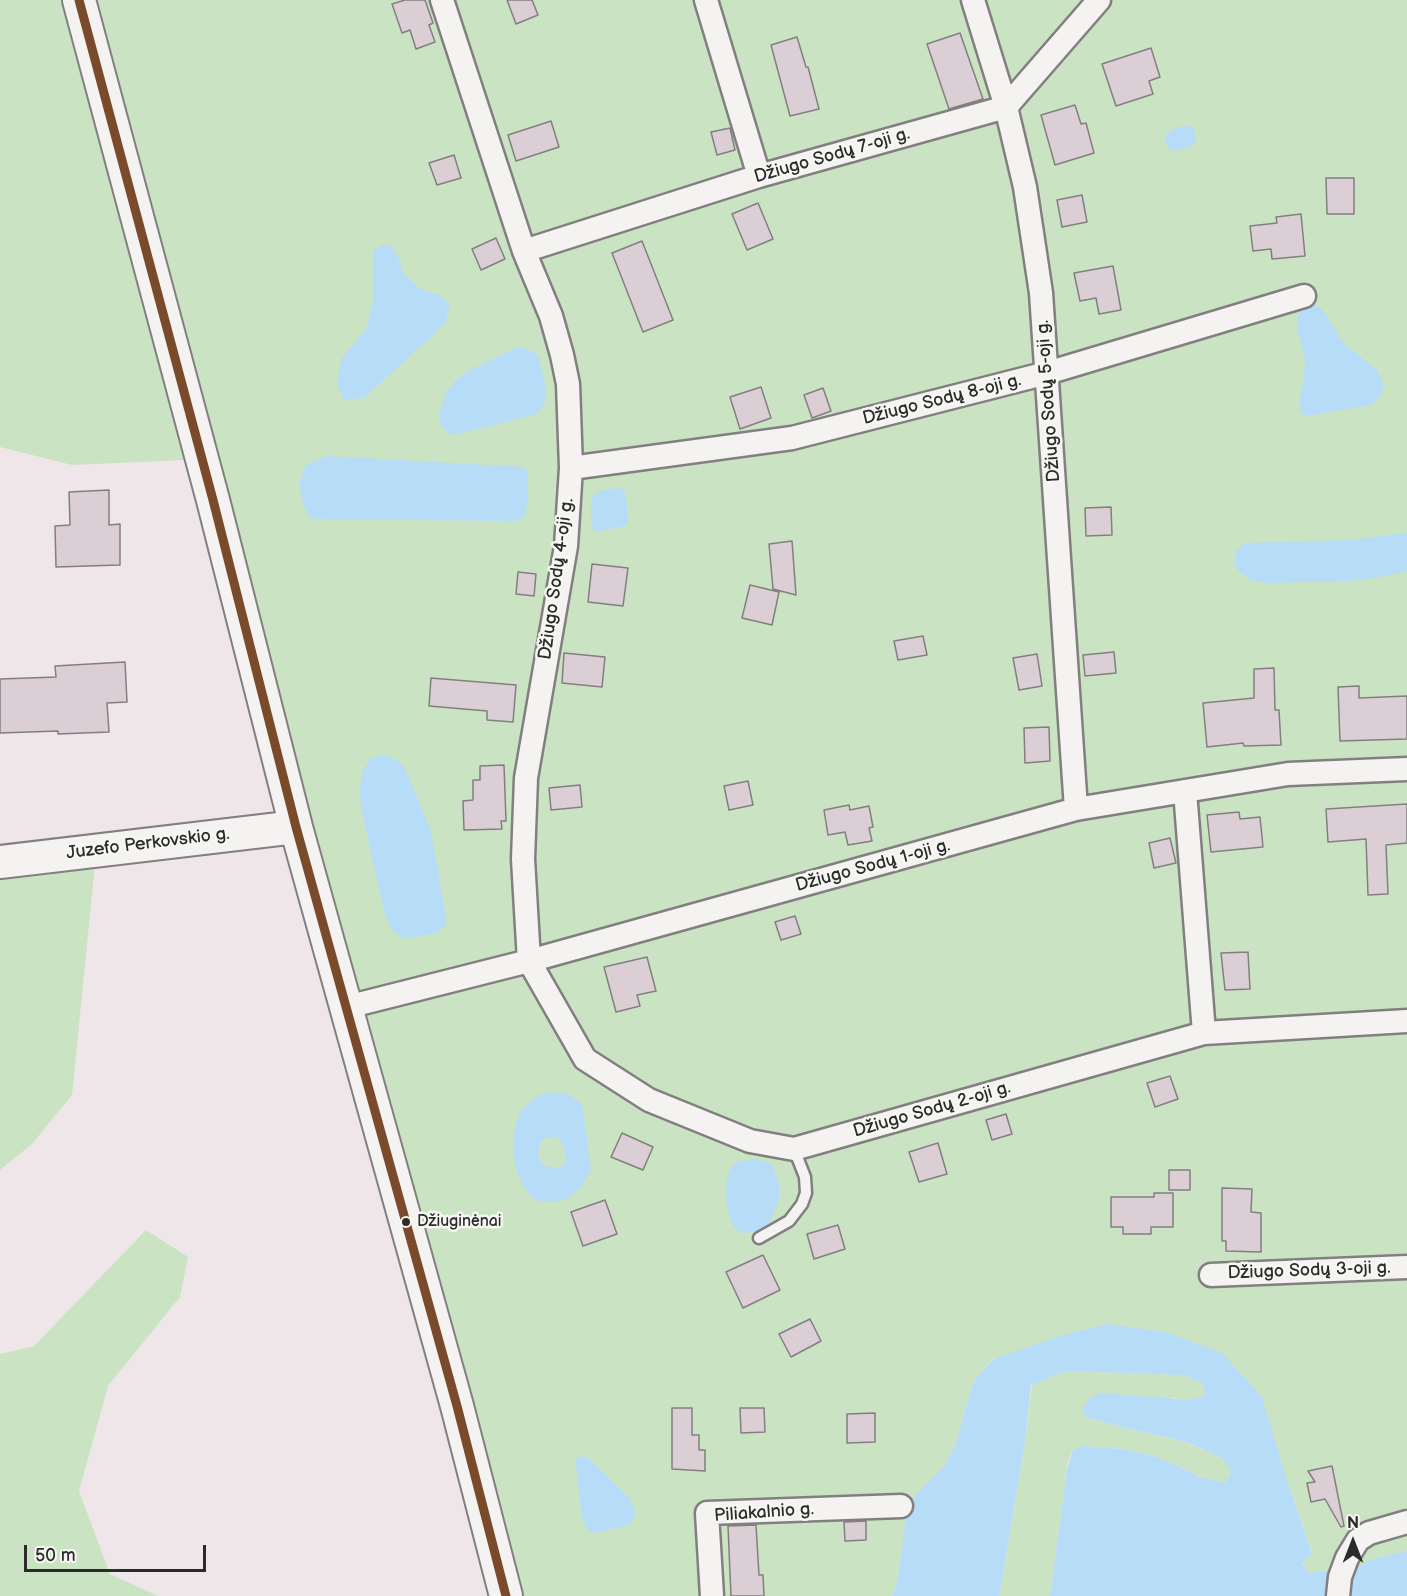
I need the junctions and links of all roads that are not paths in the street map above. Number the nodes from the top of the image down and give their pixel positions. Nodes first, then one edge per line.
1 (79, 0) edge
2 (442, 0) edge
3 (706, 0) edge
4 (973, 0) edge
5 (1099, 0) edge
6 (1006, 107) junction
7 (759, 176) junction
8 (524, 251) junction
9 (1304, 296) dead end
10 (1047, 373) junction
11 (571, 468) junction
12 (1407, 769) edge
13 (1185, 791) junction
14 (1076, 809) junction
15 (296, 827) junction
16 (0, 862) edge
17 (529, 961) junction
18 (347, 1007) junction
19 (1407, 1021) edge
20 (1204, 1033) junction
21 (794, 1149) junction
22 (759, 1238) dead end
23 (1407, 1267) edge
24 (1211, 1275) dead end
25 (901, 1506) dead end
26 (1407, 1521) edge
27 (1339, 1586) edge
28 (506, 1596) edge
29 (712, 1596) edge

1 - 15 main road
2 - 8 street, Džiugo Sodų 4-oji g.
3 - 7 street
4 - 6 street, Džiugo Sodų 5-oji g.
5 - 6 street
6 - 7 street, Džiugo Sodų 7-oji g.
6 - 10 street, Džiugo Sodų 5-oji g.
7 - 8 street, Džiugo Sodų 7-oji g.
8 - 11 street, Džiugo Sodų 4-oji g.
9 - 10 street, Džiugo Sodų 8-oji g.
10 - 11 street, Džiugo Sodų 8-oji g.
10 - 14 street, Džiugo Sodų 5-oji g.
11 - 17 street, Džiugo Sodų 4-oji g.
12 - 13 street, Džiugo Sodų 1-oji g.
13 - 14 street, Džiugo Sodų 1-oji g.
13 - 20 street
14 - 17 street, Džiugo Sodų 1-oji g.
15 - 16 main road, Juzefo Perkovskio g.
15 - 18 main road
17 - 18 street, Džiugo Sodų 1-oji g.
17 - 21 street, Džiugo Sodų 2-oji g.
18 - 28 main road
19 - 20 street, Džiugo Sodų 2-oji g.
20 - 21 street, Džiugo Sodų 2-oji g.
21 - 22 lane
23 - 24 street, Džiugo Sodų 3-oji g.
25 - 29 street, Piliakalnio g.
26 - 27 street

